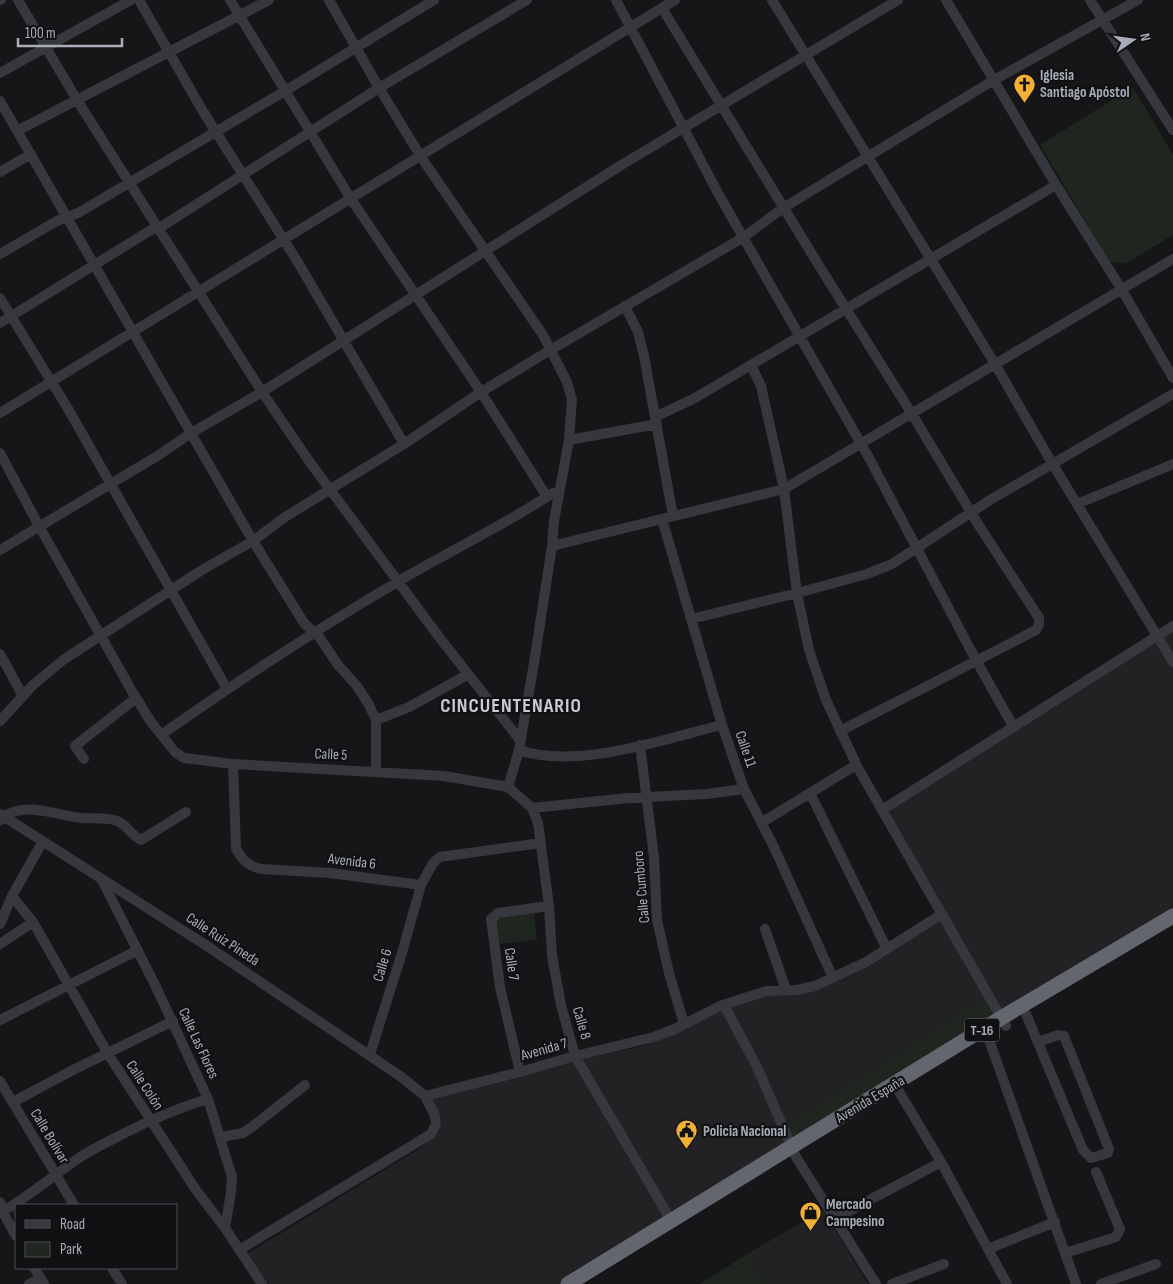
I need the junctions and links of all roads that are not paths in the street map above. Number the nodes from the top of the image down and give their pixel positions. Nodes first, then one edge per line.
1 (18, 0) edge
2 (131, 0) edge
3 (140, 0) edge
4 (230, 0) edge
5 (269, 0) edge
6 (329, 0) edge
7 (434, 0) edge
8 (528, 0) edge
9 (616, 0) edge
10 (675, 0) edge
11 (772, 0) edge
12 (898, 0) edge
13 (946, 0) edge
14 (1090, 0) edge
15 (1138, 0) edge
16 (662, 8) junction
17 (239, 15) junction
18 (1102, 20) junction
19 (631, 28) junction
20 (46, 48) junction
21 (357, 48) junction
22 (168, 52) junction
23 (806, 54) junction
24 (0, 73) edge
25 (994, 80) junction
26 (379, 88) junction
27 (285, 91) junction
28 (77, 100) junction
29 (0, 101) edge
30 (721, 105) junction
31 (4, 116) edge
32 (684, 127) junction
33 (1172, 127) edge
34 (17, 131) junction
35 (215, 132) junction
36 (310, 132) junction
37 (30, 154) junction
38 (421, 157) junction
39 (868, 157) junction
40 (0, 172) edge
41 (242, 175) junction
42 (129, 183) junction
43 (1056, 185) junction
44 (352, 199) junction
45 (784, 208) junction
46 (68, 217) junction
47 (157, 228) junction
48 (744, 237) junction
49 (283, 240) junction
50 (484, 251) junction
51 (0, 254) edge
52 (1173, 259) edge
53 (931, 260) junction
54 (94, 264) junction
55 (1122, 290) junction
56 (198, 292) junction
57 (415, 295) junction
58 (0, 298) edge
59 (625, 306) junction
60 (846, 309) junction
61 (11, 316) junction
62 (0, 323) edge
63 (133, 332) junction
64 (801, 336) junction
65 (344, 340) junction
66 (552, 349) junction
67 (995, 364) junction
68 (751, 365) junction
69 (1173, 378) edge
70 (52, 382) junction
71 (262, 392) junction
72 (481, 392) junction
73 (1173, 394) edge
74 (0, 413) edge
75 (912, 414) junction
76 (656, 421) junction
77 (191, 433) junction
78 (569, 440) junction
79 (862, 443) junction
80 (404, 444) junction
81 (0, 453) edge
82 (1052, 463) junction
83 (1173, 464) edge
84 (111, 484) junction
85 (560, 489) junction
86 (784, 489) junction
87 (331, 490) junction
88 (547, 497) junction
89 (1077, 504) junction
90 (971, 512) junction
91 (673, 516) junction
92 (662, 519) junction
93 (39, 526) junction
94 (253, 541) junction
95 (552, 546) junction
96 (918, 547) junction
97 (0, 550) edge
98 (398, 582) junction
99 (170, 590) junction
100 (797, 593) junction
101 (691, 618) junction
102 (1173, 626) edge
103 (314, 633) junction
104 (100, 635) junction
105 (1158, 636) junction
106 (0, 654) edge
107 (976, 660) junction
108 (1173, 662) edge
109 (467, 675) junction
110 (227, 689) junction
111 (23, 696) junction
112 (136, 698) junction
113 (376, 720) junction
114 (0, 721) edge
115 (722, 725) junction
116 (1013, 726) junction
117 (840, 731) junction
118 (161, 735) junction
119 (520, 745) junction
120 (640, 745) junction
121 (84, 759) dead end
122 (233, 764) junction
123 (856, 765) junction
124 (376, 772) junction
125 (508, 787) junction
126 (744, 790) junction
127 (810, 792) junction
128 (647, 797) junction
129 (532, 808) junction
130 (882, 810) junction
131 (186, 812) dead end
132 (2, 817) edge
133 (762, 823) junction
134 (43, 841) junction
135 (541, 844) junction
136 (102, 880) junction
137 (421, 885) junction
138 (12, 896) junction
139 (549, 906) junction
140 (942, 914) junction
141 (1173, 916) edge
142 (33, 922) junction
143 (0, 924) edge
144 (1173, 927) edge
145 (765, 929) dead end
146 (0, 944) edge
147 (887, 949) junction
148 (138, 950) junction
149 (833, 978) junction
150 (68, 986) junction
151 (786, 990) junction
152 (724, 1005) junction
153 (1026, 1014) junction
154 (0, 1020) edge
155 (173, 1021) junction
156 (1003, 1022) junction
157 (684, 1024) junction
158 (988, 1038) junction
159 (1038, 1042) junction
160 (108, 1054) junction
161 (370, 1054) junction
162 (575, 1056) junction
163 (520, 1072) junction
164 (0, 1081) edge
165 (305, 1085) dead end
166 (897, 1090) junction
167 (426, 1096) junction
168 (208, 1099) junction
169 (13, 1102) junction
170 (150, 1120) junction
171 (221, 1137) junction
172 (794, 1152) junction
173 (941, 1162) junction
174 (1096, 1172) dead end
175 (56, 1175) junction
176 (73, 1204) edge
177 (1, 1208) edge
178 (834, 1219) junction
179 (672, 1222) junction
180 (1055, 1222) junction
181 (225, 1228) junction
182 (15, 1234) edge
183 (988, 1249) junction
184 (239, 1250) junction
185 (1065, 1253) junction
186 (944, 1264) dead end
187 (1156, 1264) dead end
188 (35, 1269) edge
189 (113, 1269) edge
190 (1130, 1279) edge
191 (42, 1281) edge
192 (29, 1284) edge
193 (122, 1284) edge
194 (262, 1284) edge
195 (568, 1284) edge
196 (585, 1284) edge
197 (876, 1284) edge
198 (892, 1284) edge
199 (1007, 1284) edge
200 (1076, 1284) edge
201 (1101, 1284) edge

1 - 20 street
2 - 20 street
3 - 22 street
4 - 17 street
5 - 17 street
6 - 21 street
7 - 21 street
8 - 26 street
9 - 19 street
10 - 16 street
11 - 23 street
12 - 23 street
13 - 25 street
14 - 18 street
15 - 18 street
16 - 19 street
16 - 30 street
17 - 22 street
17 - 27 street
18 - 25 street
18 - 33 street
19 - 32 street
19 - 38 street
20 - 24 street
20 - 28 street
21 - 26 street
21 - 27 street
22 - 28 street
22 - 35 street
23 - 30 street
23 - 39 street
25 - 39 street
25 - 43 street
26 - 36 street
26 - 38 street
27 - 35 street
27 - 36 street
28 - 34 street
28 - 42 street
29 - 31 street
30 - 32 street
30 - 45 street
31 - 34 street
32 - 48 street
32 - 50 street
34 - 37 street
35 - 41 street
35 - 42 street
36 - 41 street
36 - 44 street
37 - 40 street
37 - 46 street
38 - 44 street
38 - 50 street
39 - 45 street
39 - 53 street
41 - 47 street
41 - 49 street
42 - 46 street
42 - 47 street
43 - 53 street
43 - 55 street
44 - 49 street
44 - 57 street
45 - 48 street
45 - 60 street
46 - 51 street
46 - 54 street
47 - 54 street
47 - 56 street
48 - 59 street
48 - 64 street
49 - 56 street
49 - 65 street
50 - 57 street
50 - 66 street
52 - 55 street
53 - 60 street
53 - 67 street
54 - 61 street
54 - 63 street
55 - 67 street
55 - 69 street
56 - 63 street
56 - 71 street
57 - 65 street
57 - 72 street
58 - 61 street
59 - 66 street
59 - 76 street
60 - 64 street
60 - 75 street
61 - 62 street
61 - 70 street
63 - 70 street
63 - 77 street
64 - 68 street
64 - 79 street
65 - 71 street
65 - 80 street
66 - 72 street
66 - 78 street
67 - 75 street
67 - 82 street
68 - 76 street
68 - 86 street
70 - 74 street
70 - 84 street
71 - 77 street
71 - 87 street
72 - 80 street
72 - 88 street
73 - 82 street
75 - 79 street
75 - 90 street
76 - 78 street
76 - 91 street
77 - 84 street
77 - 94 street
78 - 85 street
79 - 86 street
79 - 96 street
80 - 87 street
81 - 93 street, Calle 5
82 - 89 street
82 - 90 street
83 - 89 street
84 - 93 street
84 - 99 street
85 - 88 street
85 - 95 street
86 - 91 street
86 - 100 street
87 - 94 street
87 - 98 street
88 - 98 street
89 - 105 street
90 - 96 street
90 - 107 street
91 - 92 street
92 - 95 street
92 - 101 street, Calle 11
93 - 97 street
93 - 104 street, Calle 5
94 - 99 street
94 - 103 street
95 - 119 street
96 - 100 street
96 - 107 street
98 - 103 street
98 - 109 street
99 - 104 street
99 - 110 street
100 - 101 street
100 - 117 street
101 - 115 street, Calle 11
102 - 105 street
103 - 110 street
103 - 113 street
104 - 111 street
104 - 112 street, Calle 5
105 - 108 street
105 - 116 street
106 - 111 street
107 - 116 street
107 - 117 street
109 - 113 street
109 - 119 street
110 - 118 street
111 - 114 street
112 - 118 street, Calle 5
112 - 121 street
113 - 124 street
115 - 120 street
115 - 126 street, Calle 11
116 - 130 street
117 - 123 street
118 - 122 street, Calle 5
119 - 120 street
119 - 125 street
120 - 128 street, Calle Cumboro
122 - 124 street, Calle 5
122 - 137 street, Avenida 6
123 - 127 street
123 - 130 street
124 - 125 street, Calle 5
125 - 129 street
126 - 128 street
126 - 133 street, Calle 11
127 - 133 street
127 - 147 street
128 - 129 street
128 - 157 street, Calle Cumboro
129 - 135 street, Calle 8
130 - 140 street
131 - 132 street
132 - 134 street, Calle Ruiz Pineda
133 - 149 street, Calle 11
134 - 136 street, Calle Ruiz Pineda
134 - 138 street
135 - 137 street
135 - 139 street, Calle 8
136 - 148 street, Calle Las Flores
136 - 161 street, Calle Ruiz Pineda
137 - 161 street, Calle 6
138 - 142 street, Calle Colón
138 - 143 street
139 - 162 street, Calle 8
139 - 163 street, Calle 7
140 - 147 street, Avenida 7
140 - 156 street
141 - 156 highway, Avenida España / T-16
142 - 146 street
142 - 150 street, Calle Colón
144 - 153 highway, Avenida España / T-16
145 - 151 street
147 - 149 street, Avenida 7
148 - 150 street
148 - 155 street, Calle Las Flores
149 - 151 street, Avenida 7
150 - 154 street
150 - 160 street, Calle Colón
151 - 152 street, Avenida 7
152 - 157 street, Avenida 7
152 - 172 street
153 - 156 highway, Avenida España / T-16
153 - 159 street
155 - 160 street
155 - 168 street, Calle Las Flores
156 - 158 highway, Avenida España / T-16
156 - 166 highway, Avenida España / T-16
157 - 162 street, Avenida 7
158 - 166 highway, Avenida España / T-16
158 - 180 street
159 - 159 street
160 - 169 street
160 - 170 street, Calle Colón
161 - 167 street, Calle Ruiz Pineda
162 - 163 street, Avenida 7
162 - 179 street, Calle 8
163 - 167 street, Avenida 7
164 - 169 street, Calle Bolívar
165 - 171 street
166 - 172 highway, Avenida España / T-16
166 - 173 street
167 - 184 street
168 - 170 street
168 - 171 street, Calle Las Flores
169 - 175 street, Calle Bolívar
170 - 175 street
170 - 181 street, Calle Colón
171 - 181 street, Calle Las Flores
172 - 178 street
172 - 179 highway, Avenida España / T-16
172 - 196 highway, Avenida España / T-16
173 - 178 street
173 - 183 street
174 - 185 street
175 - 176 street, Calle Bolívar
175 - 177 street
177 - 182 street
178 - 197 street
179 - 195 highway, Avenida España / T-16
180 - 183 street
180 - 185 street
181 - 184 street, Calle Colón
183 - 199 street
184 - 194 street, Calle Colón
185 - 200 street
186 - 198 street
187 - 190 street
188 - 191 street
189 - 193 street
190 - 201 street
191 - 192 street

